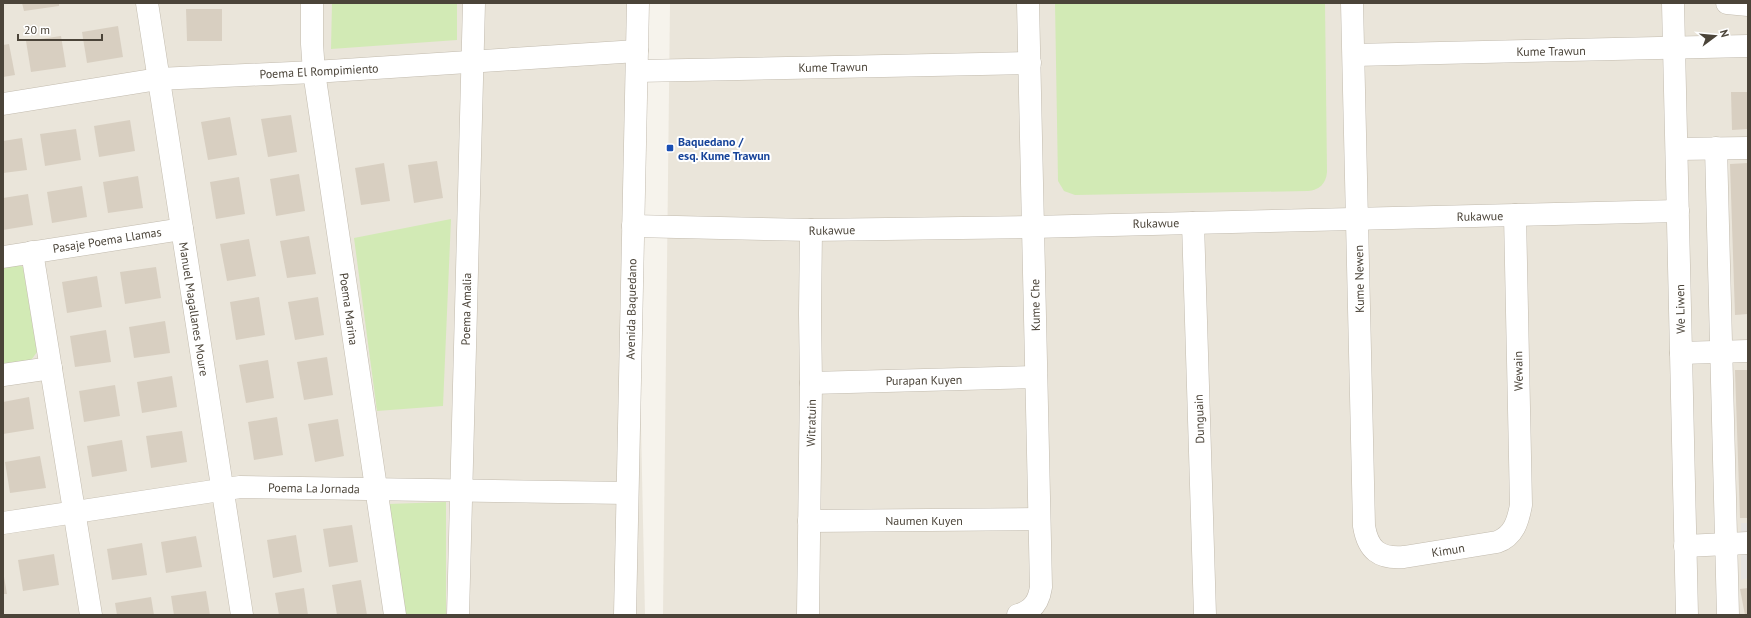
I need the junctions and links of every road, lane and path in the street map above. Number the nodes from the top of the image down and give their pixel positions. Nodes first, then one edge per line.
1 (148, 3) edge
2 (312, 3) edge
3 (474, 3) edge
4 (638, 3) edge
5 (1028, 3) edge
6 (1352, 3) edge
7 (1673, 3) edge
8 (1726, 3) edge
9 (1748, 5) edge
10 (1748, 46) edge
11 (1674, 48) junction
12 (1354, 55) junction
13 (637, 61) junction
14 (472, 62) junction
15 (1030, 63) junction
16 (314, 72) junction
17 (158, 79) junction
18 (3, 104) edge
19 (1716, 148) junction
20 (1748, 148) edge
21 (1676, 149) junction
22 (1678, 211) junction
23 (1515, 215) junction
24 (1358, 218) junction
25 (1193, 223) junction
26 (633, 226) junction
27 (1033, 226) junction
28 (182, 229) junction
29 (811, 230) junction
30 (32, 252) junction
31 (3, 257) edge
32 (1748, 351) edge
33 (1721, 352) junction
34 (1681, 353) junction
35 (51, 368) junction
36 (3, 375) edge
37 (1036, 378) junction
38 (811, 383) junction
39 (222, 488) junction
40 (376, 489) junction
41 (461, 491) junction
42 (628, 493) junction
43 (73, 512) junction
44 (1039, 519) junction
45 (809, 521) junction
46 (3, 523) edge
47 (1515, 527) joint
48 (1748, 543) edge
49 (1726, 544) junction
50 (1686, 546) junction
51 (1376, 552) joint
52 (1026, 611) edge
53 (90, 615) edge
54 (242, 615) edge
55 (395, 615) edge
56 (458, 615) edge
57 (625, 615) edge
58 (808, 615) edge
59 (1205, 615) edge
60 (1687, 615) edge
61 (1728, 615) edge

1 - 17 street, Manuel Magallanes Moure
2 - 16 street, Poema Marina
3 - 14 street, Poema Amalia
4 - 13 street, Avenida Baquedano
5 - 15 street, Kume Che
6 - 12 street, Kume Newen
7 - 11 street, We Liwen
8 - 9 street
10 - 11 street, Kume Trawun
11 - 12 street, Kume Trawun
11 - 21 street, We Liwen
12 - 24 street, Kume Newen
13 - 14 street, Poema El Rompimiento
13 - 15 street, Kume Trawun
13 - 26 street, Avenida Baquedano
14 - 16 street, Poema El Rompimiento
14 - 41 street, Poema Amalia
15 - 27 street, Kume Che
16 - 17 street, Poema El Rompimiento
16 - 40 street, Poema Marina
17 - 18 street, Poema El Rompimiento
17 - 28 street, Manuel Magallanes Moure
19 - 20 street
19 - 21 street
19 - 33 street
21 - 22 street, We Liwen
22 - 23 street, Rukawue
22 - 34 street, We Liwen
23 - 24 street, Rukawue
23 - 47 street, Wewain
24 - 25 street, Rukawue
24 - 51 street, Kume Newen
25 - 27 street, Rukawue
25 - 59 street, Dunguain
26 - 29 street, Rukawue
26 - 42 street, Avenida Baquedano
27 - 29 street, Rukawue
27 - 37 street, Kume Che
28 - 30 street, Pasaje Poema Llamas
28 - 39 street, Manuel Magallanes Moure
29 - 38 street, Witratuin
30 - 31 street, Pasaje Poema Llamas
30 - 35 street
32 - 33 street
33 - 34 street
33 - 49 street
34 - 50 street, We Liwen
35 - 36 street
35 - 43 street
37 - 38 street, Purapan Kuyen
37 - 44 street, Kume Che
38 - 45 street, Witratuin
39 - 40 street, Poema La Jornada
39 - 43 street, Poema La Jornada
39 - 54 street, Manuel Magallanes Moure
40 - 41 street, Poema La Jornada
40 - 55 street, Poema Marina
41 - 42 street, Poema La Jornada
41 - 56 street, Poema Amalia
42 - 57 street, Avenida Baquedano
43 - 46 street, Poema La Jornada
43 - 53 street
44 - 45 street, Naumen Kuyen
44 - 52 street, Kume Che
45 - 58 street, Witratuin
47 - 51 street, Kimun
48 - 49 street
49 - 50 street
49 - 61 street
50 - 60 street, We Liwen

